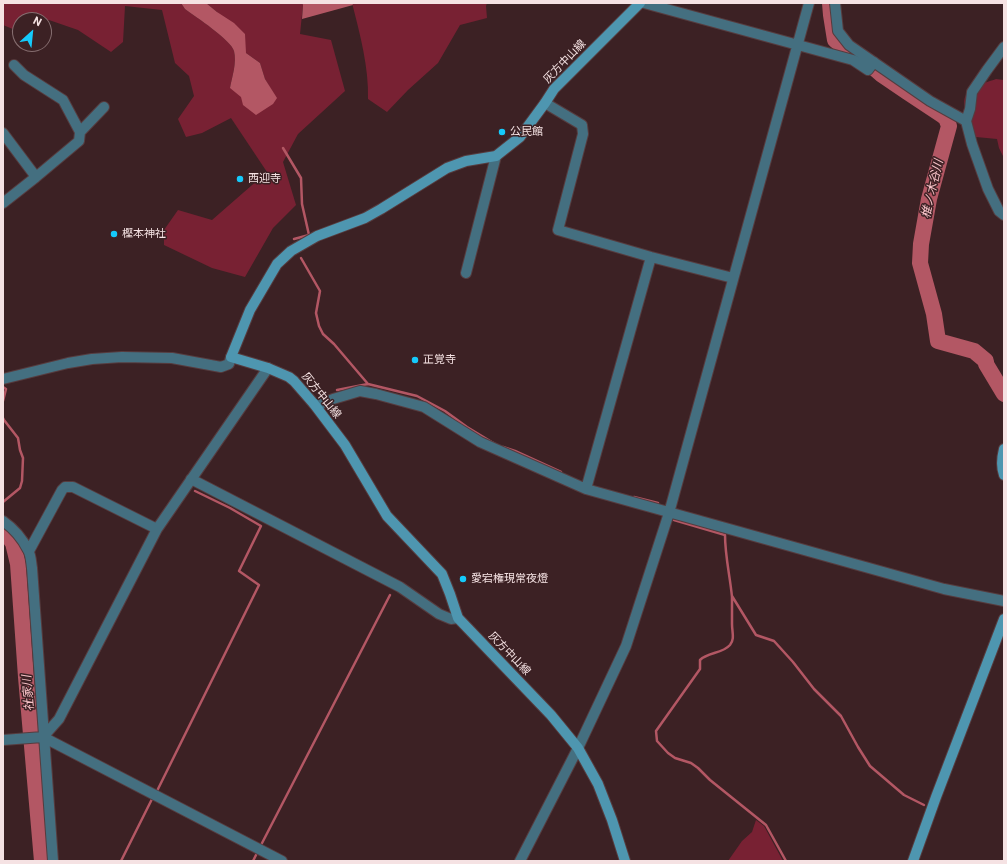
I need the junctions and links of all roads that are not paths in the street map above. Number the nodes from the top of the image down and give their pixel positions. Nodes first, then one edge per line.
1 (640, 3) edge
2 (644, 3) edge
3 (809, 3) edge
4 (835, 3) edge
5 (798, 45) junction
6 (1004, 47) edge
7 (874, 62) junction
8 (14, 65) dead end
9 (545, 103) junction
10 (104, 107) dead end
11 (966, 121) junction
12 (80, 132) junction
13 (3, 133) edge
14 (496, 156) junction
15 (36, 177) junction
16 (999, 202) edge
17 (3, 203) edge
18 (1004, 215) edge
19 (651, 257) junction
20 (466, 273) dead end
21 (733, 278) junction
22 (231, 357) junction
23 (268, 368) junction
24 (3, 379) edge
25 (314, 404) junction
26 (1004, 449) edge
27 (1004, 475) edge
28 (191, 479) junction
29 (586, 489) junction
30 (669, 512) junction
31 (3, 521) edge
32 (157, 529) junction
33 (29, 551) junction
34 (1004, 601) edge
35 (458, 618) junction
36 (1004, 619) edge
37 (43, 737) junction
38 (3, 740) edge
39 (578, 748) junction
40 (52, 861) edge
41 (282, 861) edge
42 (520, 861) edge
43 (625, 861) edge
44 (913, 861) edge

1 - 9 main road, 灰方中山線
2 - 5 street
3 - 5 street
4 - 7 street
5 - 7 street
5 - 21 street
6 - 11 street
7 - 11 street
8 - 12 street
9 - 14 main road, 灰方中山線
9 - 19 street
10 - 12 street
11 - 16 street
12 - 15 street
13 - 15 street
14 - 20 street
14 - 22 main road, 灰方中山線
15 - 17 street
16 - 18 street
19 - 21 street
19 - 29 street
21 - 30 street
22 - 23 main road, 灰方中山線
22 - 24 street
23 - 25 main road, 灰方中山線
23 - 28 street
25 - 29 street
25 - 35 main road, 灰方中山線
26 - 27 main road
28 - 32 street
28 - 35 street
29 - 30 street
30 - 34 street
30 - 39 street
31 - 33 street
32 - 33 street
32 - 37 street
33 - 37 street
35 - 39 main road, 灰方中山線
36 - 44 main road
37 - 38 street
37 - 40 street
37 - 41 street
39 - 42 street
39 - 43 main road, 灰方中山線

